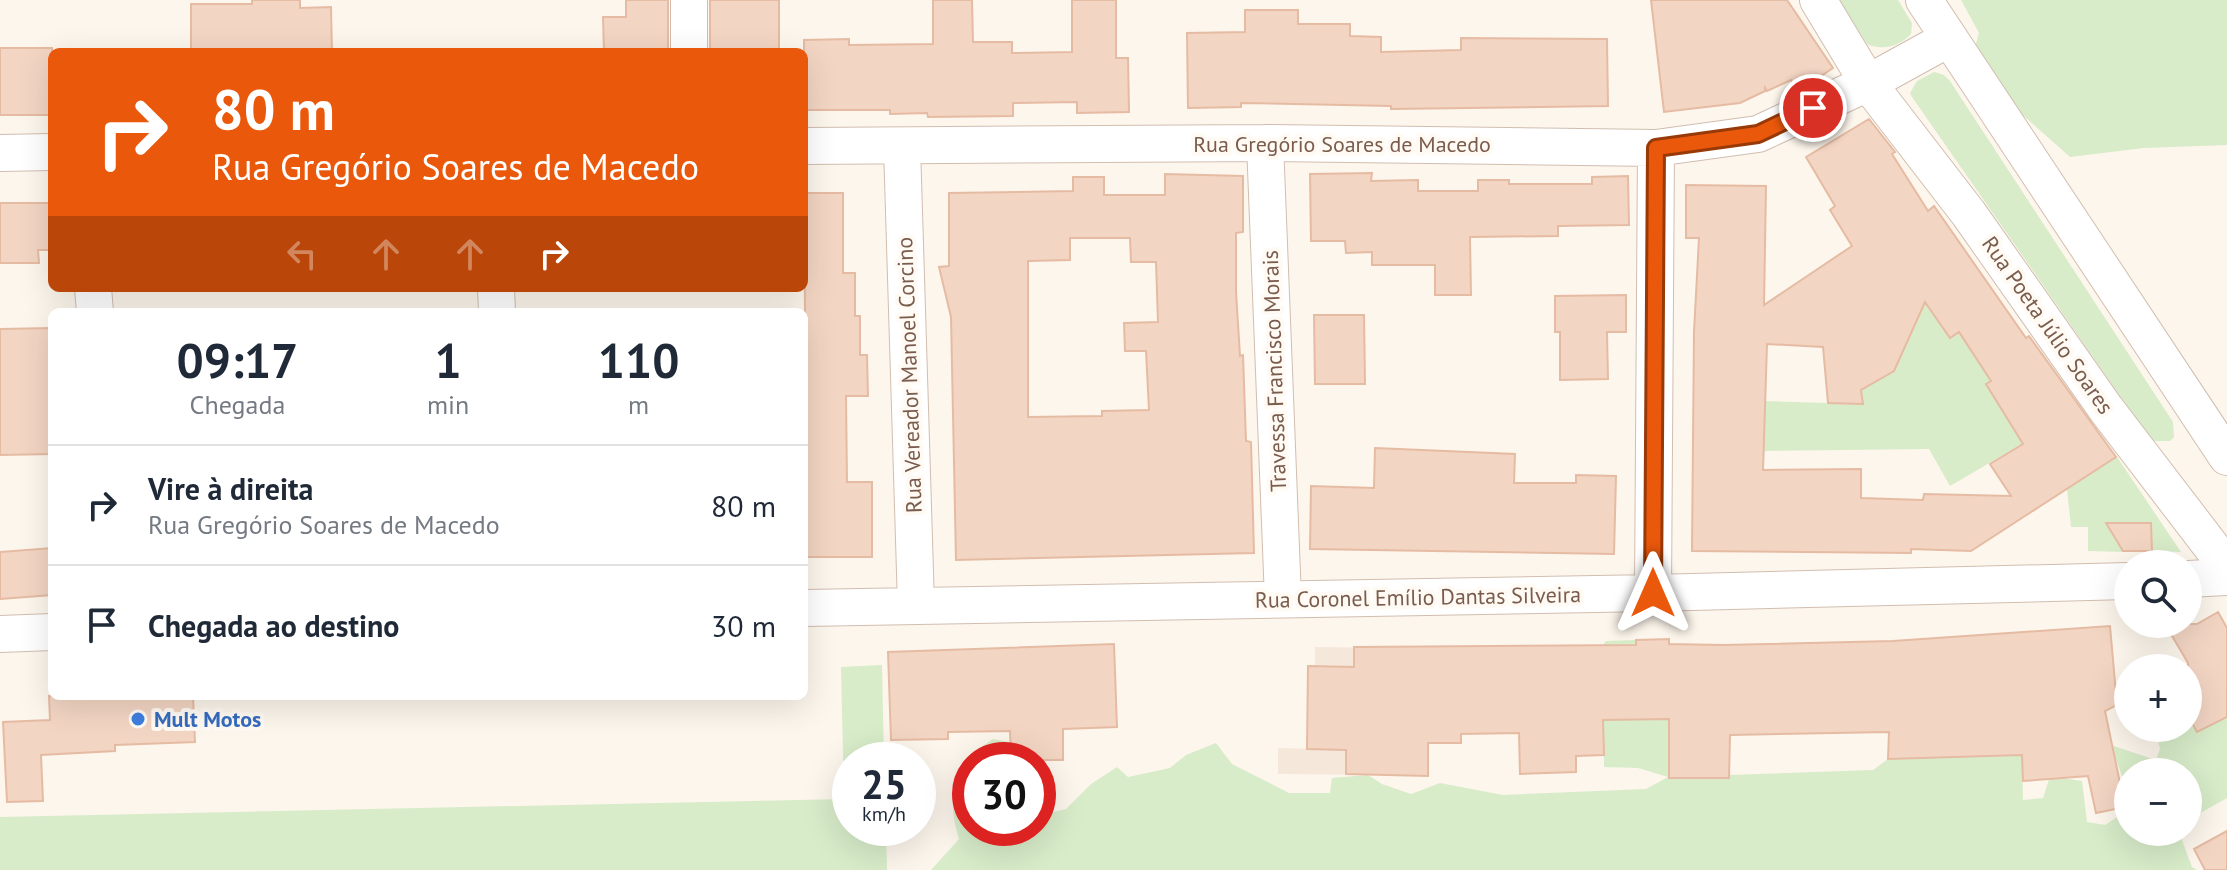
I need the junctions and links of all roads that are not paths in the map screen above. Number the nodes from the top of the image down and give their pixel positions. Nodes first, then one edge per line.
1 (689, 0) edge
2 (1818, 0) edge
3 (1924, 0) edge
4 (1948, 39) junction
5 (689, 48) edge
6 (1868, 83) junction
7 (1265, 143) junction
8 (808, 146) edge
9 (902, 146) junction
10 (1656, 148) junction
11 (48, 152) edge
12 (0, 153) edge
13 (2227, 457) edge
14 (2227, 567) edge
15 (2227, 577) edge
16 (2202, 578) edge
17 (2114, 581) edge
18 (1653, 593) junction
19 (1283, 599) junction
20 (916, 605) junction
21 (808, 608) edge
22 (48, 632) edge
23 (0, 634) edge

1 - 5 street
2 - 6 street, Rua Poeta Júlio Soares
3 - 4 street
4 - 6 street
4 - 13 street
6 - 10 street, Rua Gregório Soares de Macedo
6 - 14 street, Rua Poeta Júlio Soares
7 - 9 street, Rua Gregório Soares de Macedo
7 - 10 street, Rua Gregório Soares de Macedo
7 - 19 street, Travessa Francisco Morais
8 - 9 street, Rua Gregório Soares de Macedo
9 - 20 street, Rua Vereador Manoel Corcino
10 - 18 street
11 - 12 street
15 - 16 street
17 - 18 street, Rua Coronel Emílio Dantas Silveira
18 - 19 street, Rua Coronel Emílio Dantas Silveira
19 - 20 street, Rua Coronel Emílio Dantas Silveira
20 - 21 street, Rua Coronel Emílio Dantas Silveira
22 - 23 street

